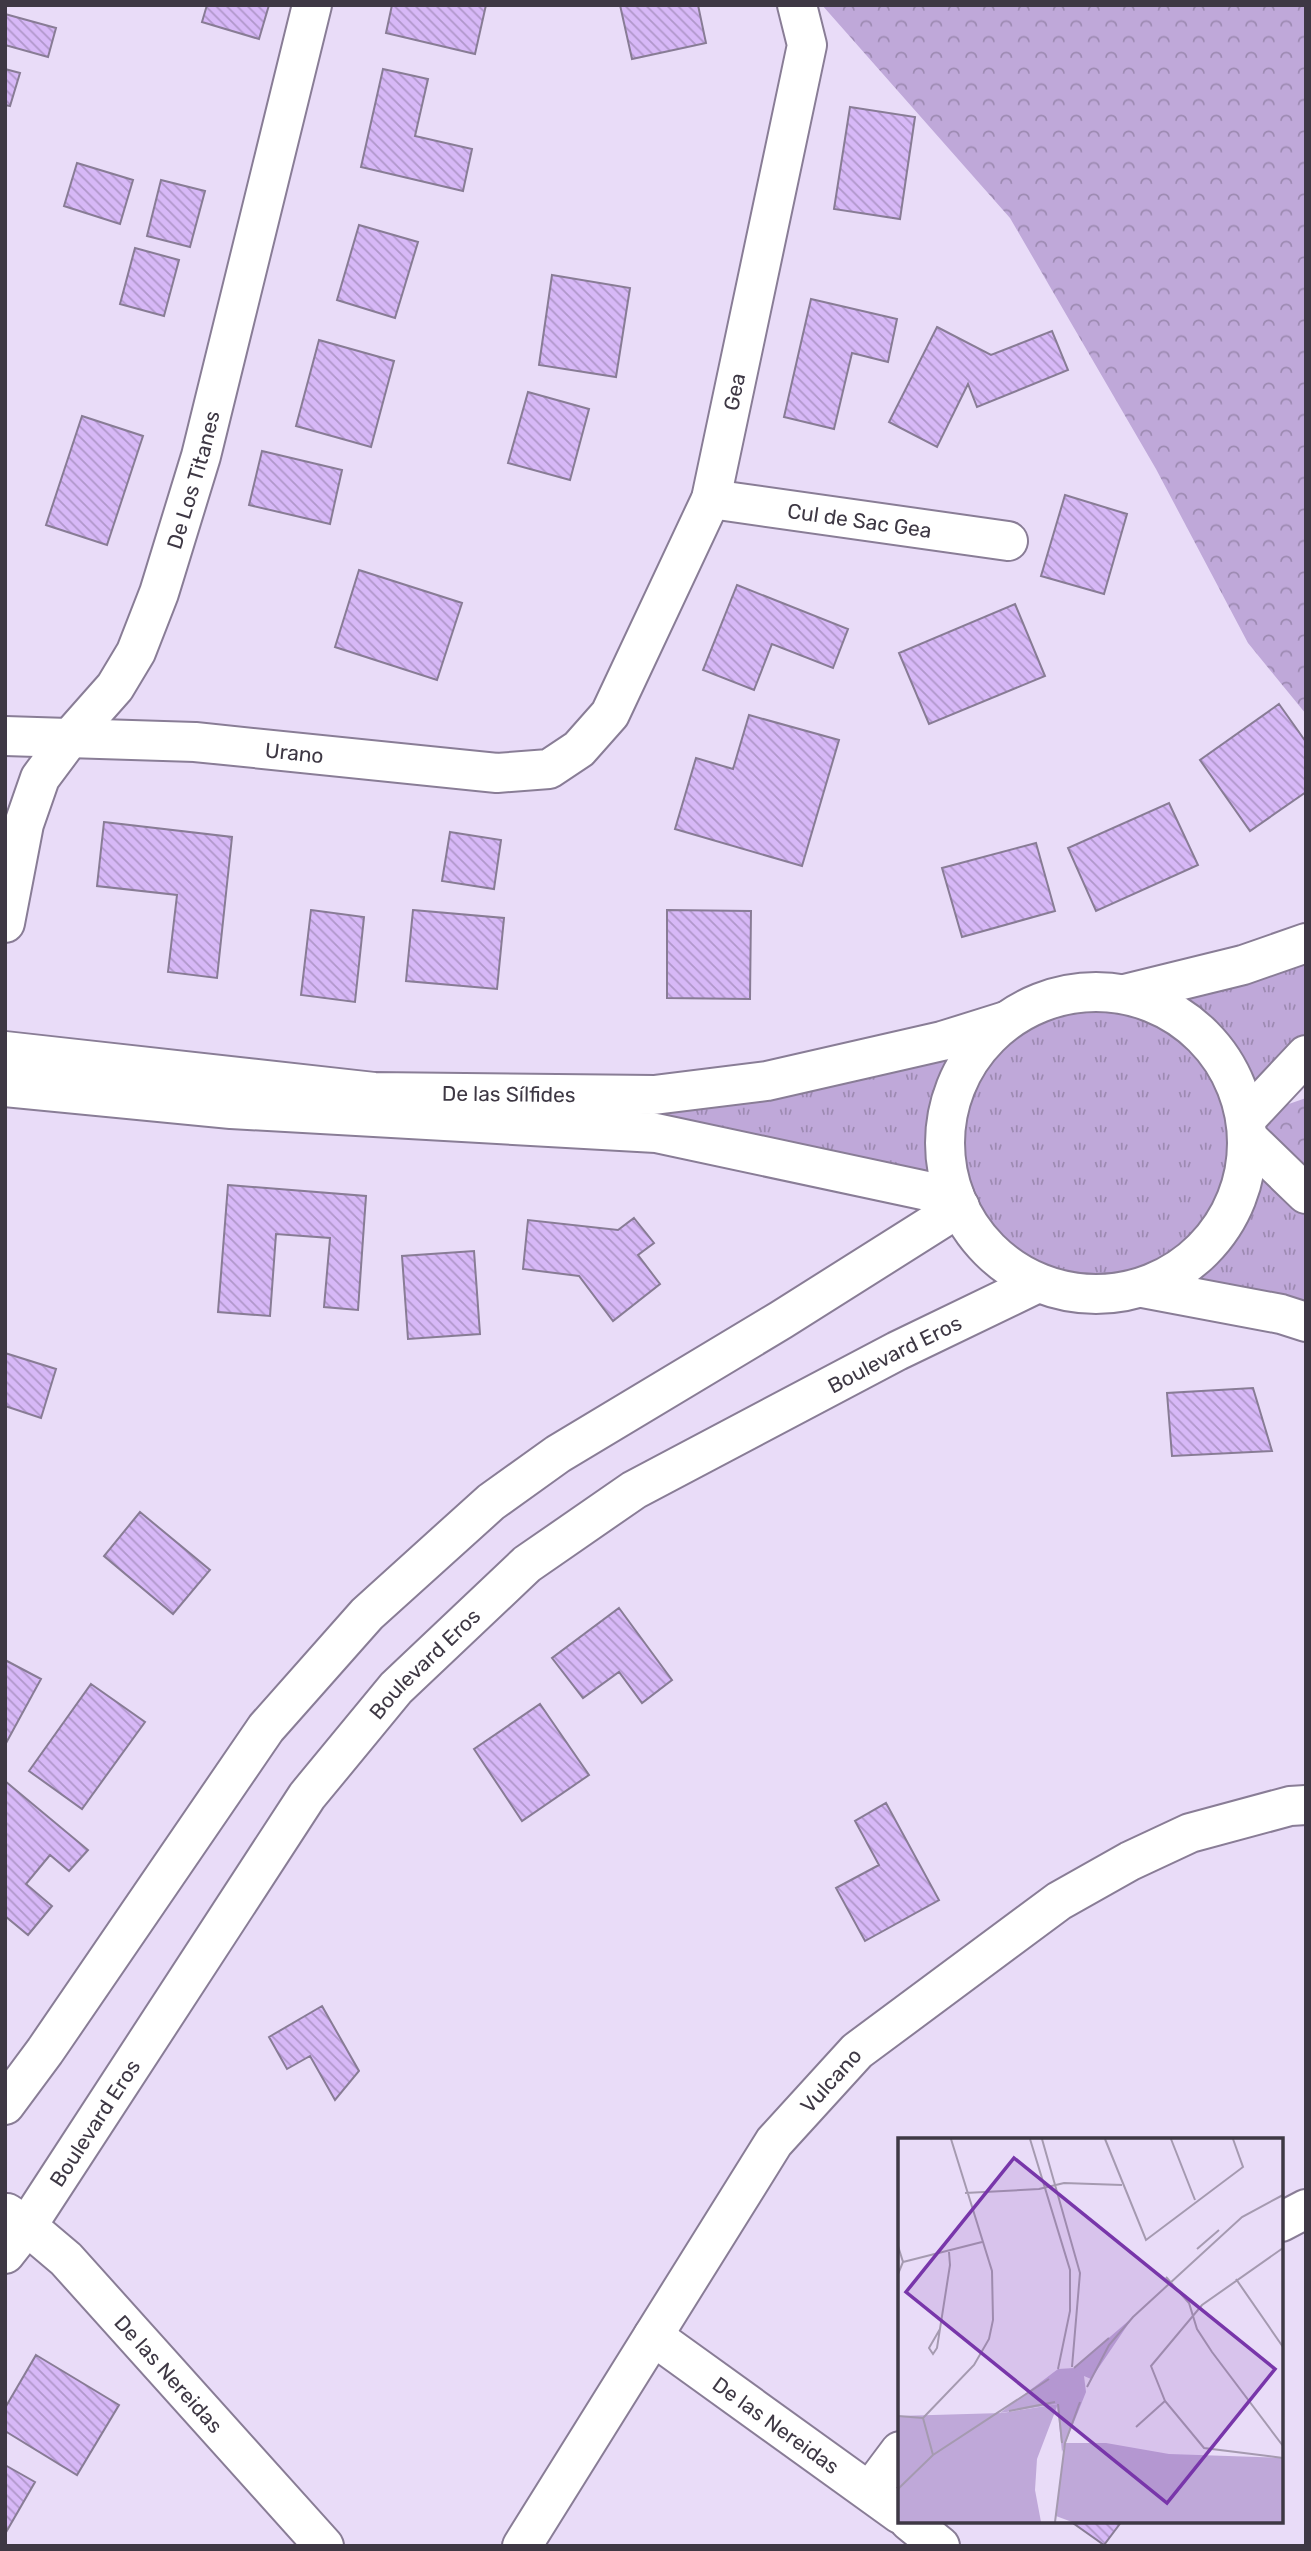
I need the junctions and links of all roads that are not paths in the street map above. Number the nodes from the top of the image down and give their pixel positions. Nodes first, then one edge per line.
1 (312, 5) edge
2 (797, 5) edge
3 (711, 499) junction
4 (1008, 541) dead end
5 (5, 736) edge
6 (69, 739) junction
7 (579, 749) joint
8 (5, 923) edge
9 (1306, 943) edge
10 (1125, 994) junction
11 (1006, 1021) junction
12 (5, 1051) edge
13 (1306, 1055) edge
14 (5, 1087) edge
15 (1247, 1128) junction
16 (1306, 1194) edge
17 (958, 1202) junction
18 (1038, 1283) junction
19 (1143, 1288) junction
20 (1306, 1322) edge
21 (1306, 1805) edge
22 (5, 2105) edge
23 (1306, 2209) edge
24 (1283, 2221) edge
25 (13, 2231) edge
26 (653, 2336) junction
27 (898, 2454) edge
28 (870, 2491) junction
29 (898, 2512) edge
30 (911, 2523) edge
31 (324, 2546) edge
32 (522, 2546) edge
33 (940, 2546) edge

1 - 6 street, De Los Titanes
2 - 3 street, Gea
3 - 4 street, Cul de Sac Gea
3 - 7 street, Gea
5 - 6 street, Urano
6 - 7 street, Urano
6 - 8 street, De Los Titanes
9 - 10 street
10 - 11 street
10 - 15 street
11 - 12 street, De las Sílfides
11 - 17 street
13 - 15 street
14 - 17 street, De las Sílfides
15 - 16 street
15 - 19 street
17 - 18 street
17 - 22 street
18 - 19 street
18 - 25 street, Boulevard Eros
19 - 20 street
21 - 26 street, Vulcano
23 - 24 street
25 - 31 street, De las Nereidas
26 - 28 street, De las Nereidas
26 - 32 street, Vulcano
27 - 28 street
28 - 29 street, De las Nereidas
30 - 33 street

